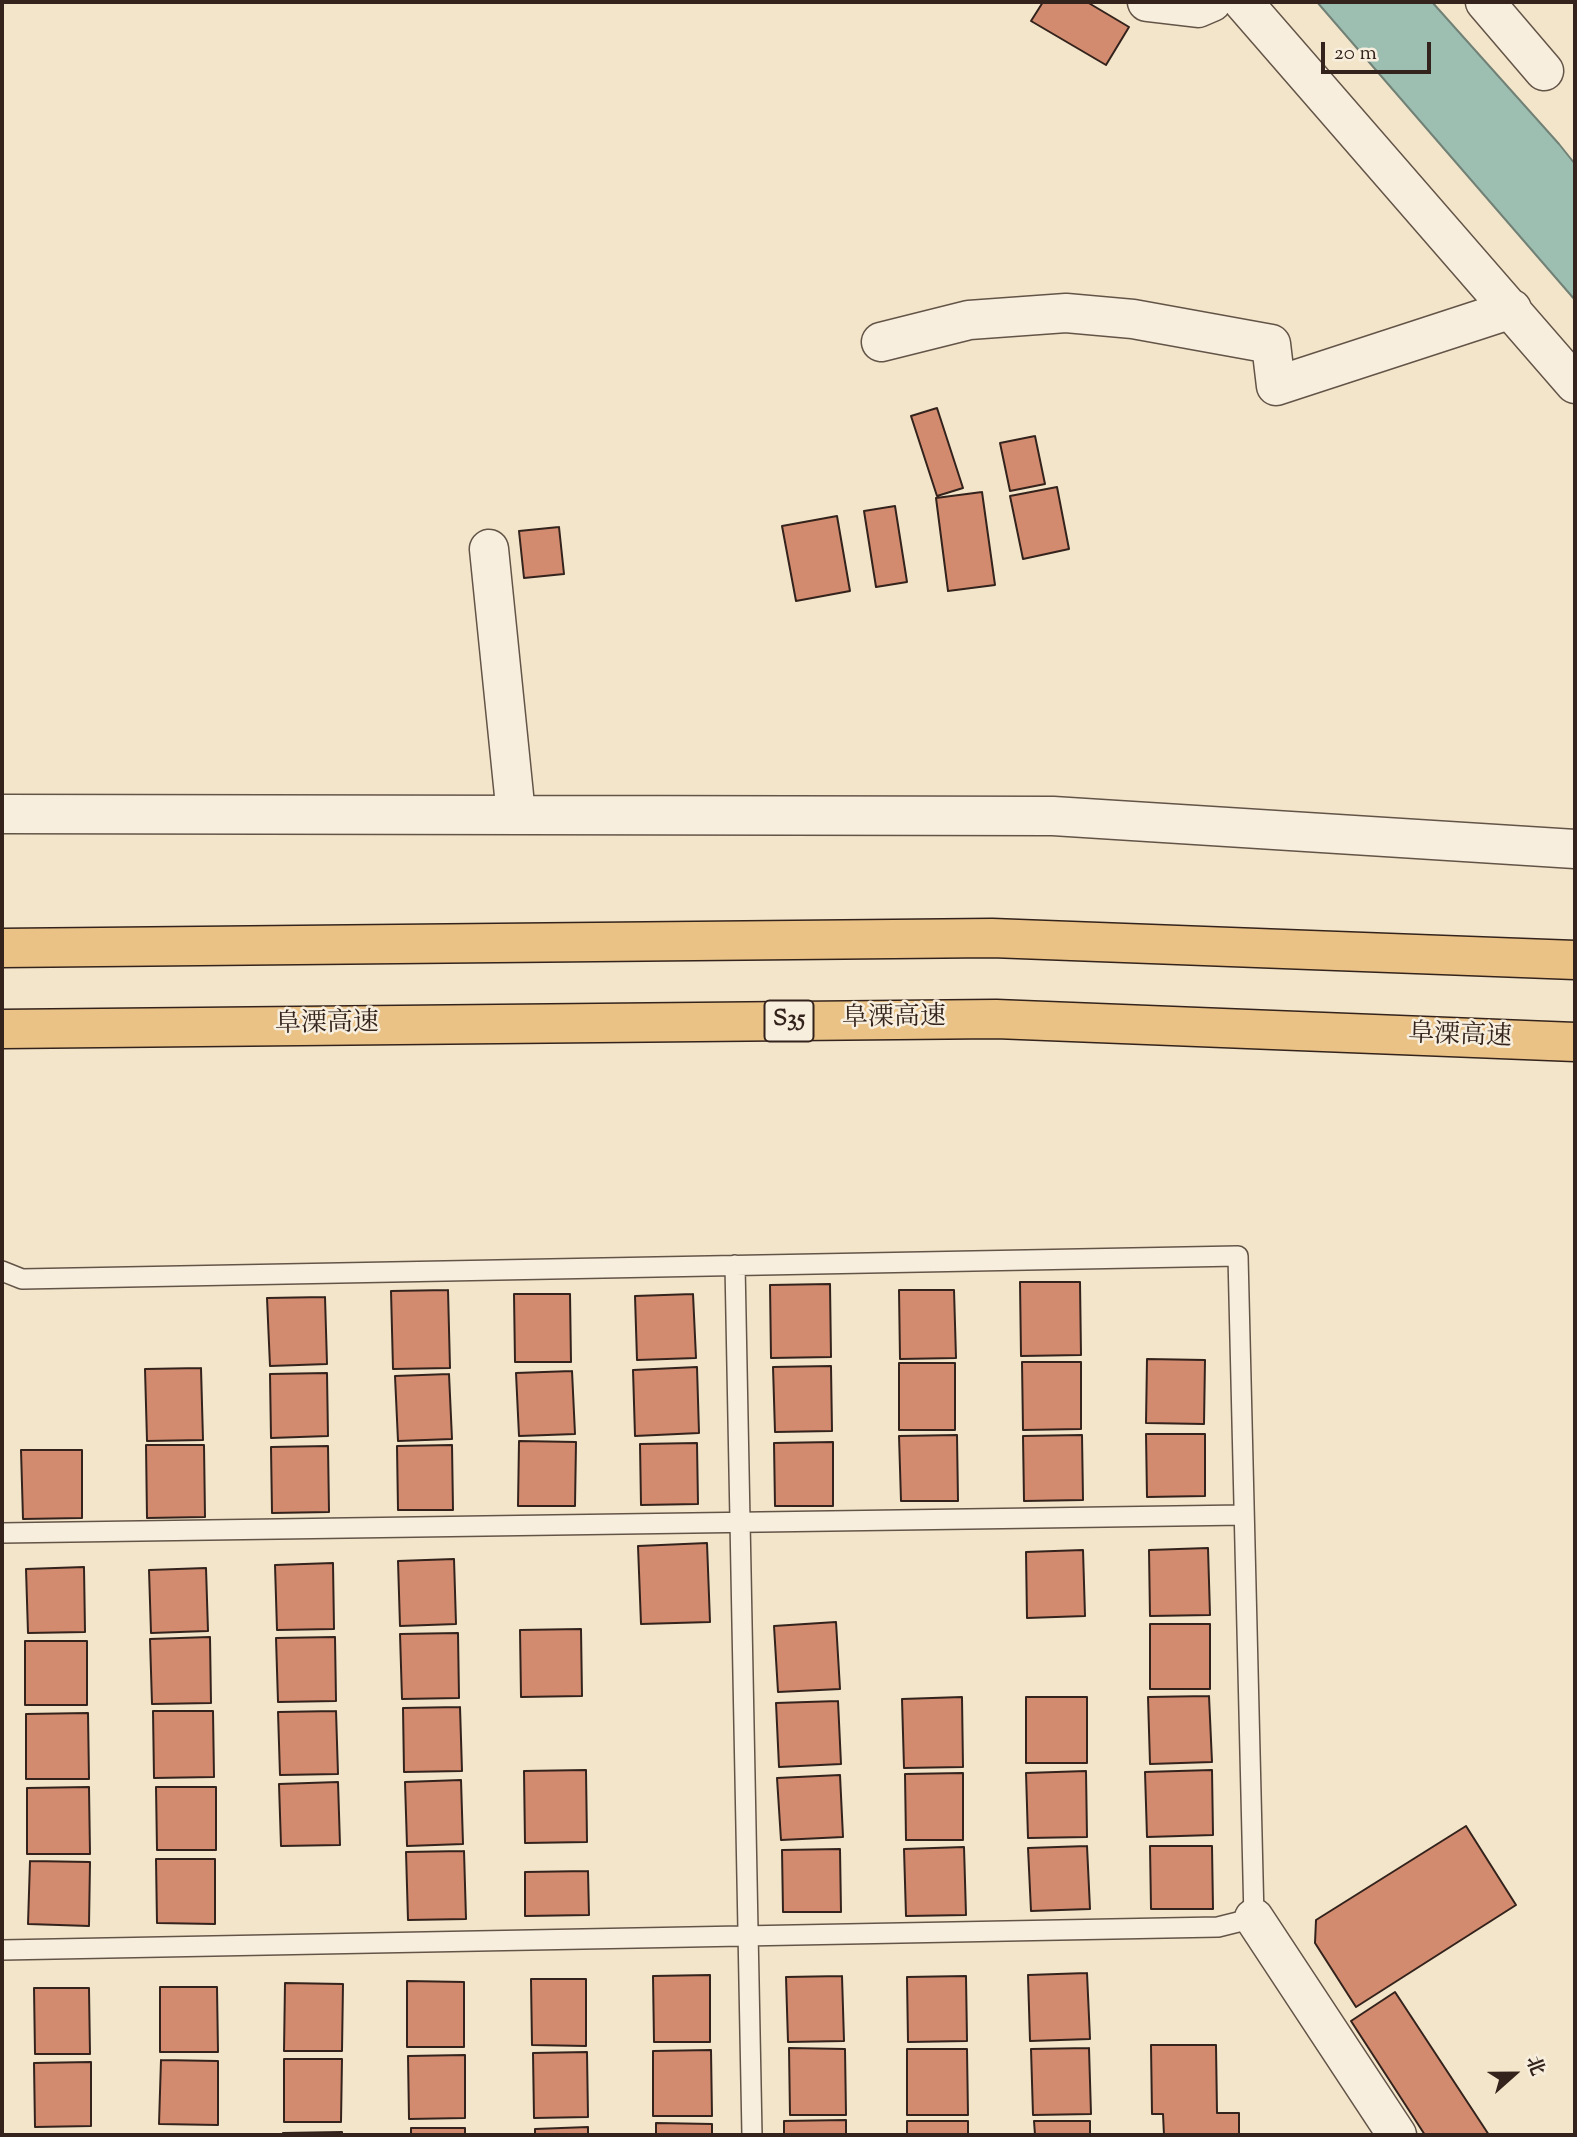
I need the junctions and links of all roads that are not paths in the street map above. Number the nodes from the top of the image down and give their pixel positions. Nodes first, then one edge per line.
1 (1147, 2) edge
2 (1212, 2) edge
3 (1243, 2) edge
4 (1485, 2) edge
5 (1544, 71) dead end
6 (1512, 309) junction
7 (881, 342) dead end
8 (1575, 384) edge
9 (489, 549) dead end
10 (2, 814) edge
11 (516, 816) junction
12 (1575, 849) edge
13 (2, 948) edge
14 (1575, 960) edge
15 (2, 1029) edge
16 (1575, 1042) edge
17 (734, 1265) junction
18 (2, 1271) edge
19 (1244, 1515) junction
20 (739, 1522) junction
21 (2, 1533) edge
22 (1254, 1918) junction
23 (748, 1936) junction
24 (2, 1950) edge
25 (752, 2135) edge
26 (1397, 2135) edge

1 - 2 street
3 - 6 street
4 - 5 street
6 - 7 street
6 - 8 street
9 - 11 street
10 - 11 street
11 - 12 street
13 - 14 highway
15 - 16 highway, 阜溧高速 / S35
17 - 18 lane
17 - 19 lane
17 - 20 lane
19 - 20 lane
19 - 22 lane
20 - 21 lane
20 - 23 lane
22 - 23 lane
22 - 26 street
23 - 24 lane
23 - 25 lane

